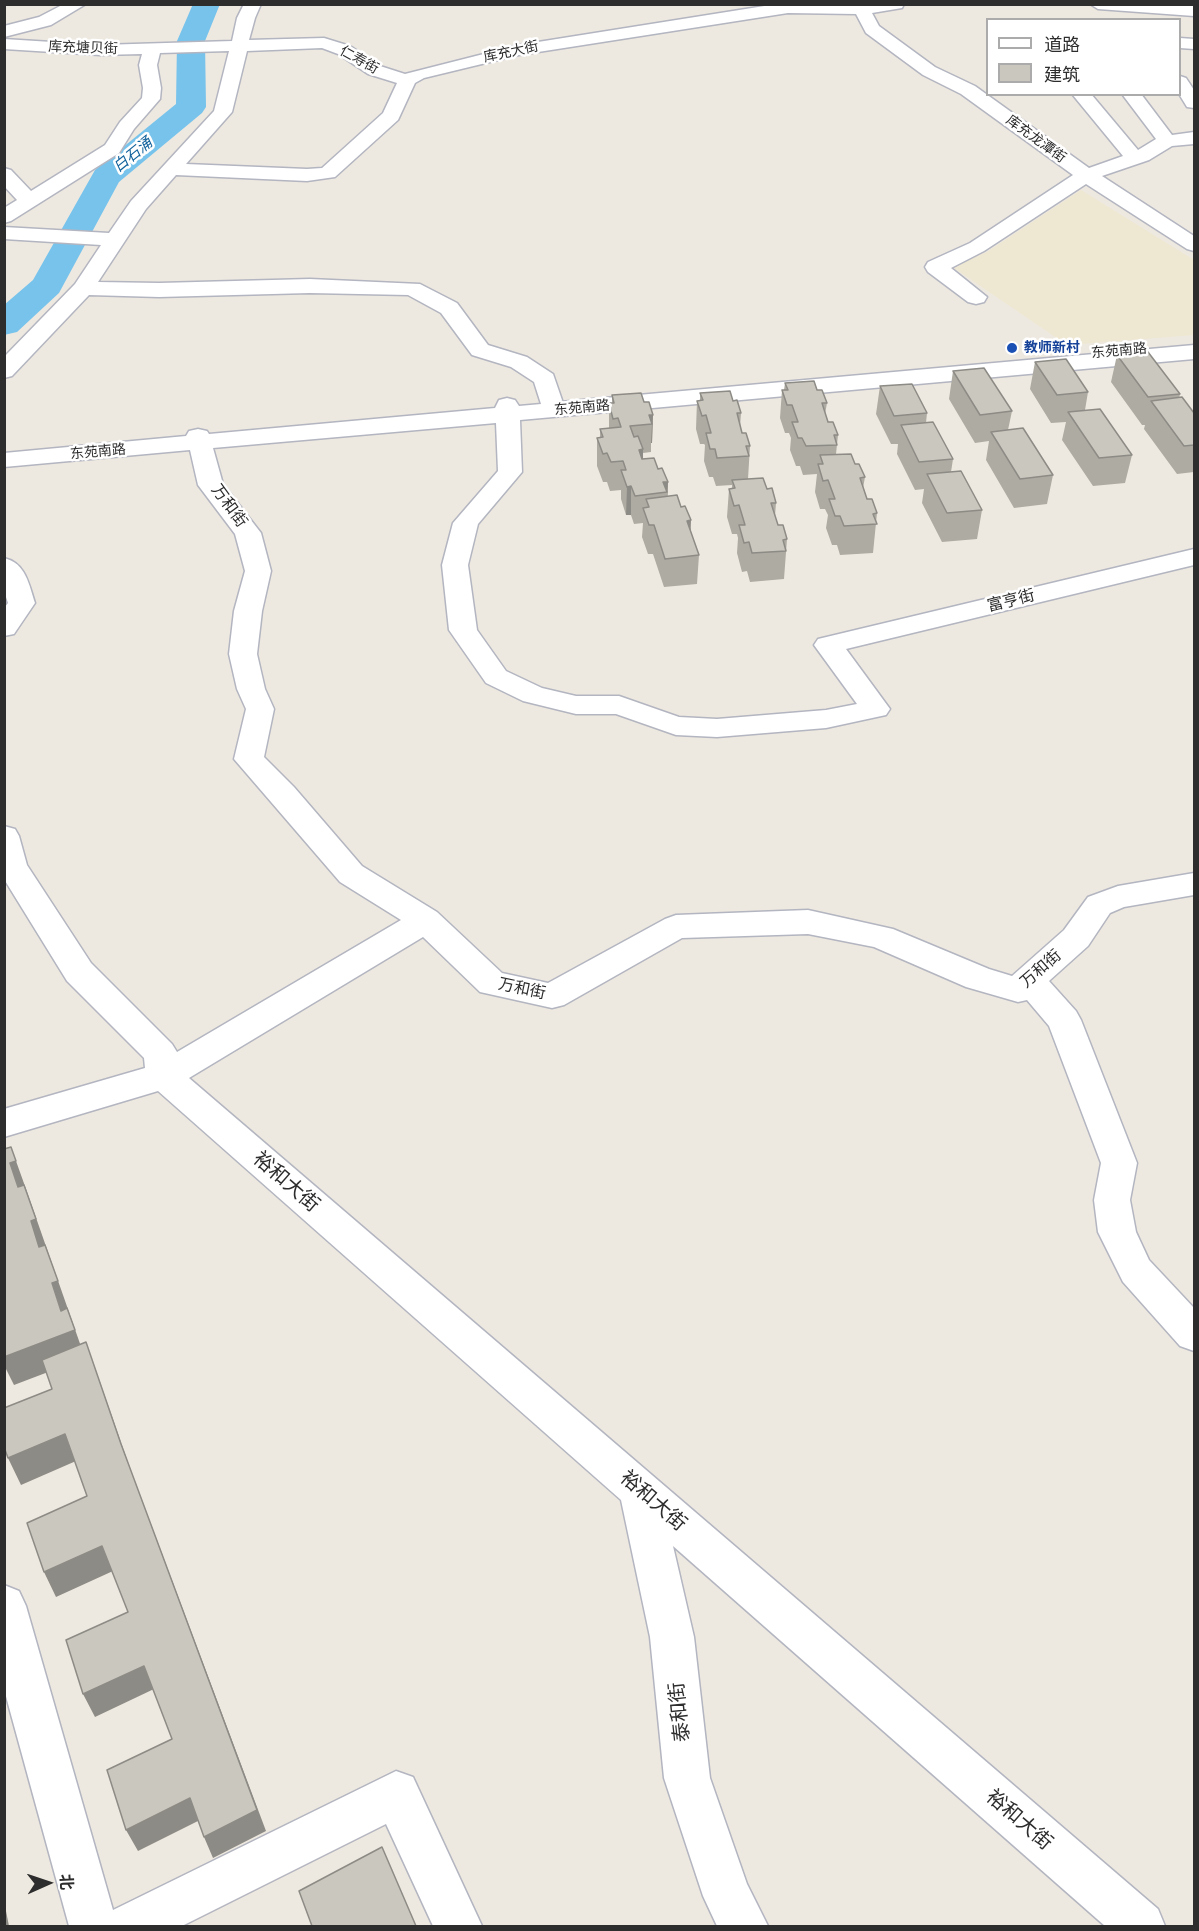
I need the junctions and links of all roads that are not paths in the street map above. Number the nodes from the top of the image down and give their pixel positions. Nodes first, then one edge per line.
1 (78, 4) edge
2 (253, 4) edge
3 (896, 4) edge
4 (1098, 4) edge
5 (861, 7) edge
6 (1194, 11) edge
7 (4, 32) edge
8 (4, 44) edge
9 (239, 45) junction
10 (157, 48) junction
11 (407, 80) junction
12 (1181, 85) edge
13 (980, 91) edge
14 (986, 96) edge
15 (1083, 96) edge
16 (1133, 96) edge
17 (1194, 103) edge
18 (1194, 138) edge
19 (1167, 141) junction
20 (1135, 158) junction
21 (171, 169) junction
22 (4, 174) edge
23 (1086, 175) junction
24 (29, 201) junction
25 (8, 228) edge
26 (115, 240) junction
27 (1194, 245) edge
28 (83, 288) junction
29 (976, 297) dead end
30 (1194, 344) edge
31 (1194, 352) edge
32 (4, 371) edge
33 (550, 400) junction
34 (508, 410) junction
35 (199, 440) junction
36 (4, 452) edge
37 (4, 460) edge
38 (1194, 557) edge
39 (4, 566) edge
40 (4, 628) edge
41 (4, 836) edge
42 (1194, 884) edge
43 (426, 920) junction
44 (1029, 980) junction
45 (164, 1076) junction
46 (4, 1123) edge
47 (1194, 1334) edge
48 (640, 1490) junction
49 (4, 1606) edge
50 (93, 1926) edge
51 (131, 1926) edge
52 (458, 1926) edge
53 (744, 1926) edge
54 (1141, 1926) edge

1 - 7 street
2 - 9 street
3 - 5 street, 库充大街
4 - 6 street
5 - 11 street, 库充大街
5 - 13 street, 库充龙潭街
8 - 10 street, 库充塘贝街
9 - 10 street, 库充塘贝街
9 - 11 street, 仁寿街
9 - 21 street
10 - 24 street
11 - 21 street
12 - 17 street
14 - 23 street, 库充龙潭街
15 - 20 street
16 - 19 street
18 - 19 street
19 - 20 street
20 - 23 street
21 - 26 street
22 - 24 street
23 - 27 street, 库充龙潭街
23 - 29 street
24 - 25 street
25 - 26 street
26 - 28 street
28 - 32 street
28 - 33 street
30 - 33 street, 东苑南路
31 - 34 street, 东苑南路
33 - 34 street, 东苑南路
34 - 35 street, 东苑南路
34 - 38 street, 富亨街
35 - 36 street, 东苑南路
35 - 37 street, 东苑南路
35 - 43 street, 万和街
39 - 40 street
41 - 45 street
42 - 44 street, 万和街
43 - 44 street, 万和街
43 - 45 street
44 - 47 street
45 - 46 street
45 - 48 street, 裕和大街
48 - 53 street, 泰和街
48 - 54 street, 裕和大街
49 - 50 street
51 - 52 street

